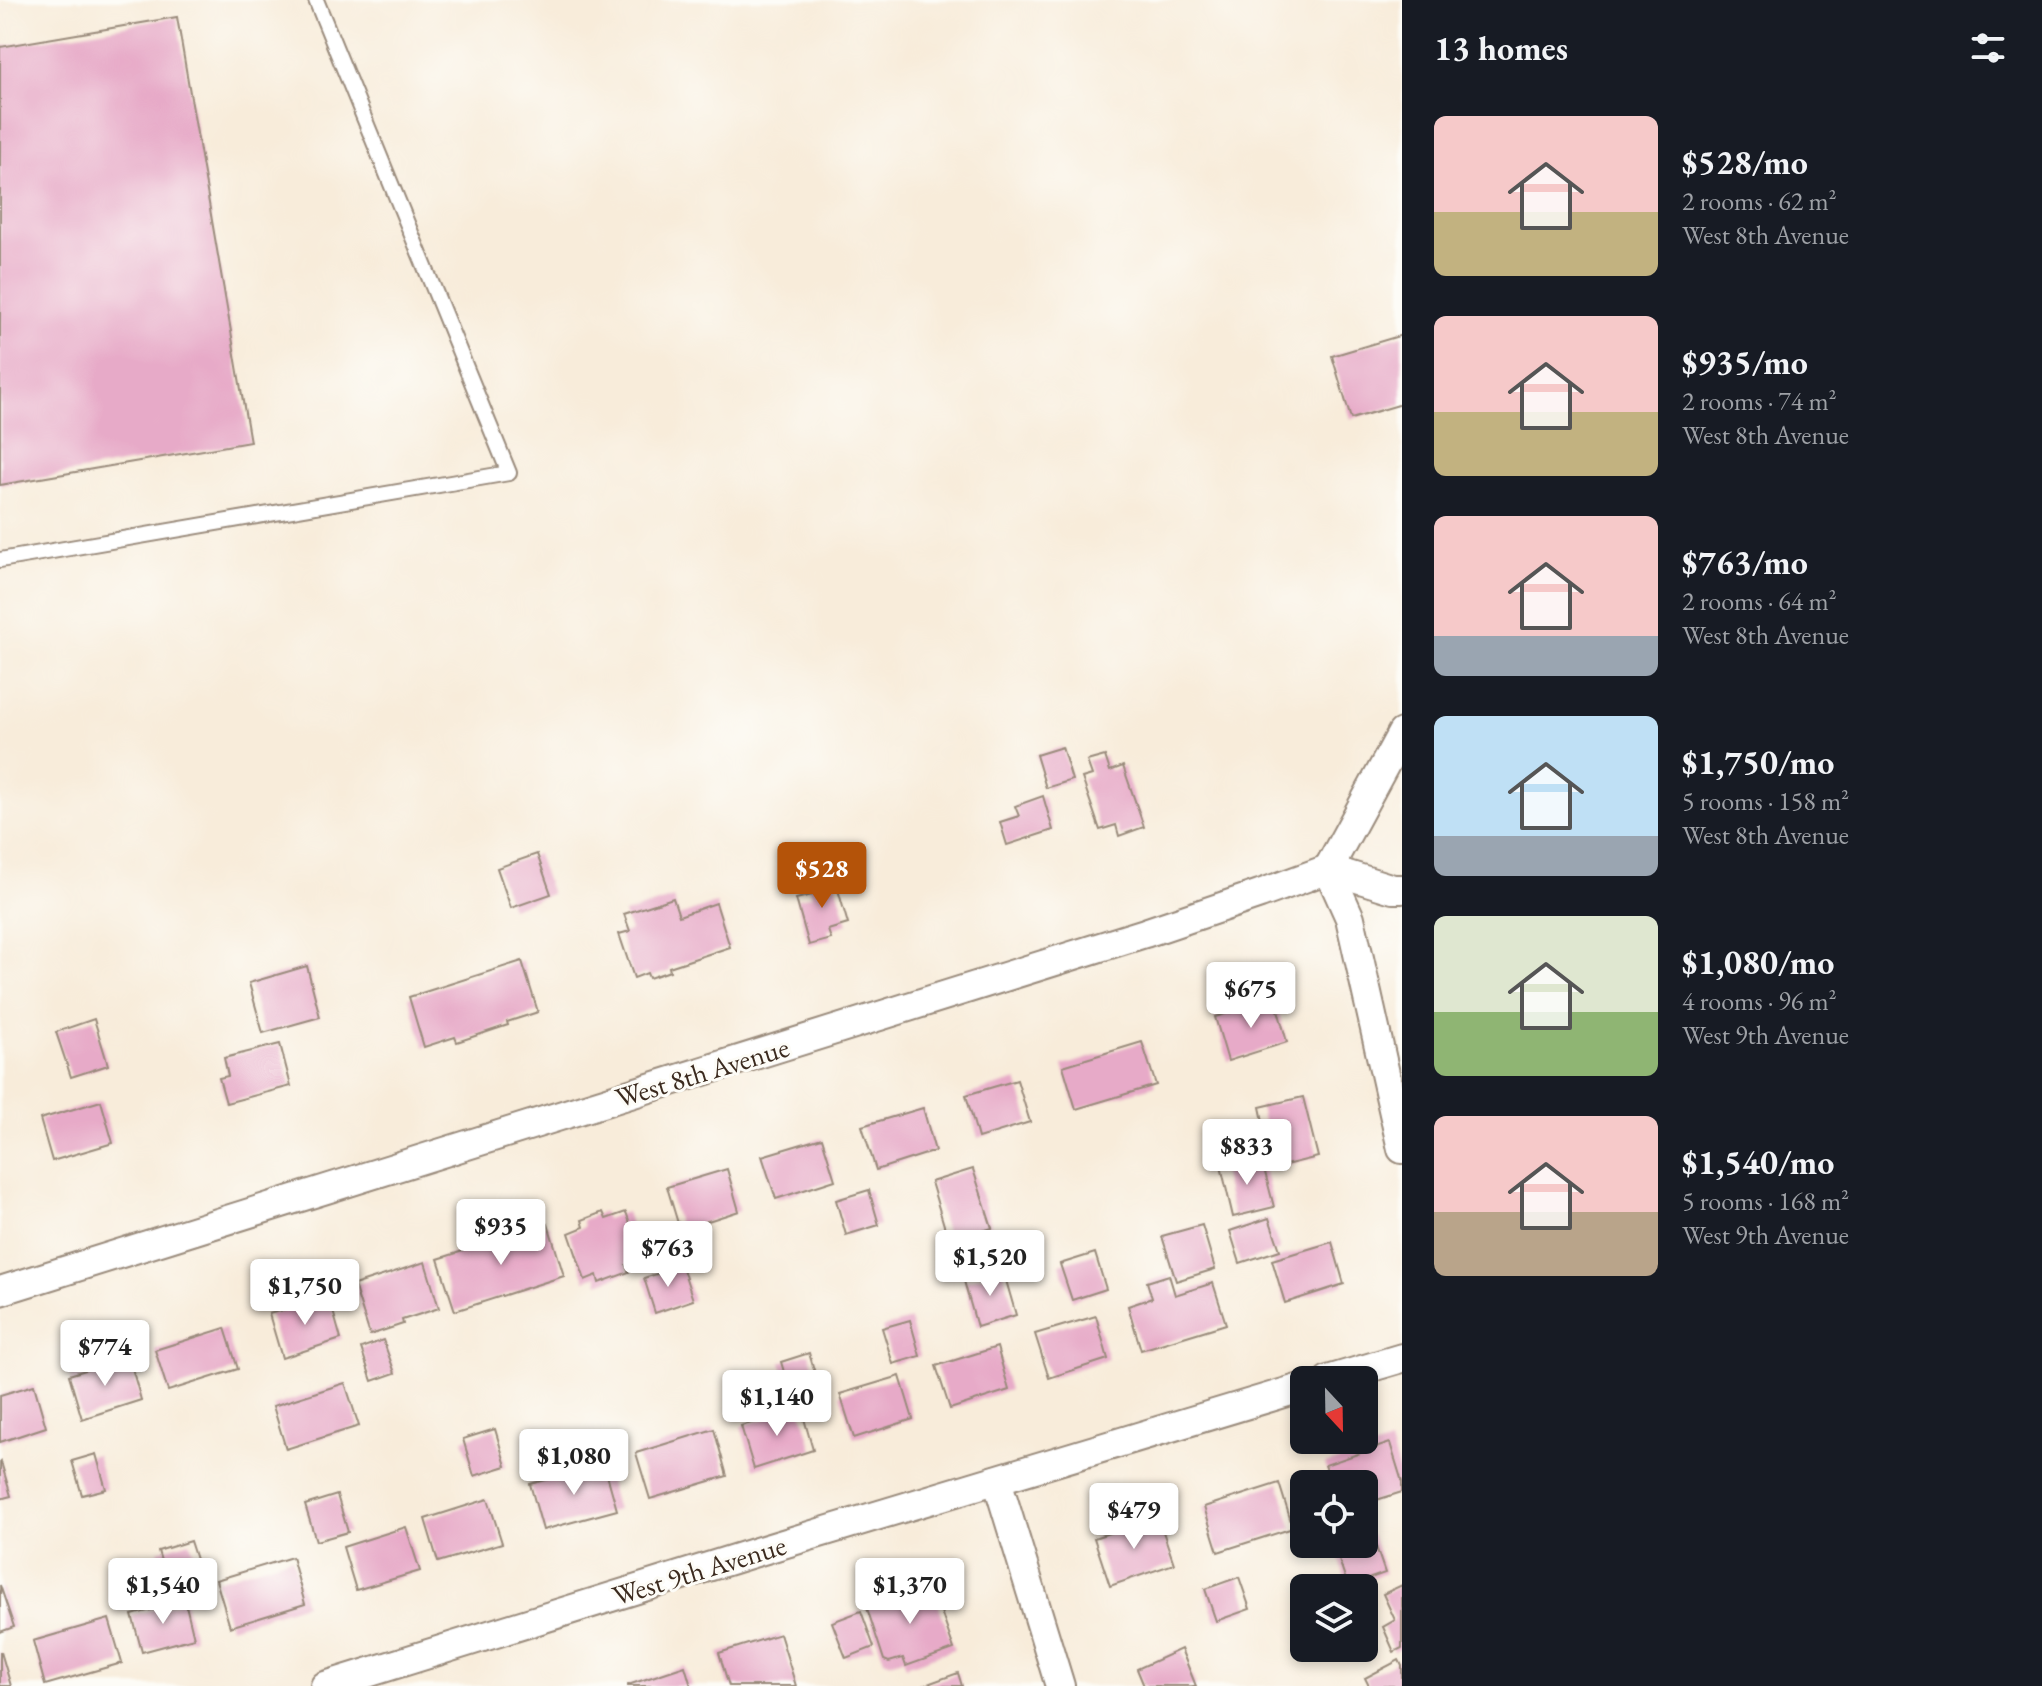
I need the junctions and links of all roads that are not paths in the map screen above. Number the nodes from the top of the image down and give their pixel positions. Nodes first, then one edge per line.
1 (316, 0) edge
2 (0, 560) edge
3 (1402, 733) edge
4 (1328, 869) junction
5 (1402, 889) edge
6 (1402, 1149) edge
7 (0, 1291) edge
8 (1402, 1358) edge
9 (1375, 1366) edge
10 (1290, 1391) edge
11 (997, 1480) junction
12 (325, 1686) edge
13 (1060, 1686) edge

1 - 2 lane
3 - 4 street
4 - 5 street
4 - 6 street
4 - 7 street, West 8th Avenue
8 - 9 street
10 - 11 street, West 9th Avenue
11 - 12 street, West 9th Avenue
11 - 13 street

